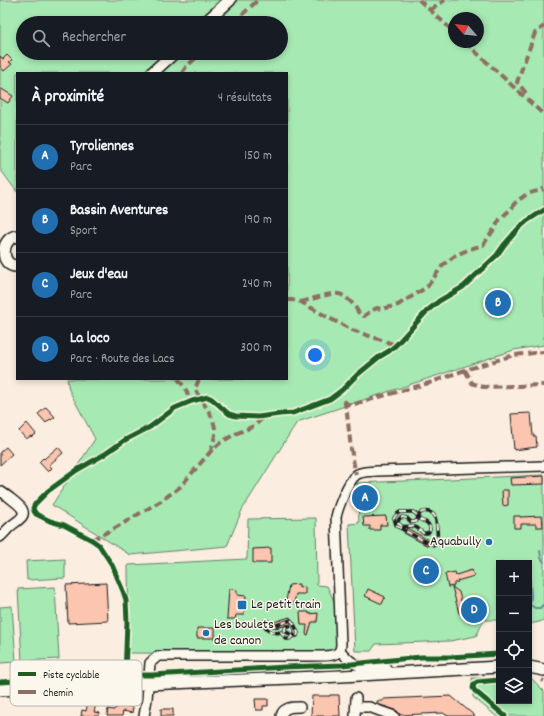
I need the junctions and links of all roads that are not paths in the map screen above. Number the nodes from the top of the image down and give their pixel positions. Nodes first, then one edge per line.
1 (230, 0) edge
2 (213, 16) edge
3 (166, 60) edge
4 (153, 72) edge
5 (16, 236) edge
6 (1, 242) edge
7 (1, 260) edge
8 (14, 266) edge
9 (0, 271) edge
10 (544, 466) edge
11 (0, 491) edge
12 (0, 537) edge
13 (340, 651) junction
14 (544, 662) edge
15 (532, 665) edge
16 (496, 667) edge
17 (532, 667) edge
18 (544, 670) edge
19 (411, 672) junction
20 (142, 684) edge
21 (148, 684) junction
22 (0, 690) edge
23 (10, 690) edge
24 (300, 706) dead end
25 (356, 707) edge
26 (144, 716) edge
27 (280, 716) edge
28 (394, 716) edge

1 - 2 main road
3 - 4 main road
5 - 6 main road
6 - 7 main road
7 - 8 main road
8 - 9 main road
10 - 13 street
11 - 12 street
13 - 19 street
13 - 21 street
14 - 15 main road
16 - 19 main road
17 - 18 main road
19 - 21 main road
20 - 21 main road
21 - 26 street
22 - 23 main road
24 - 27 street
25 - 28 street

